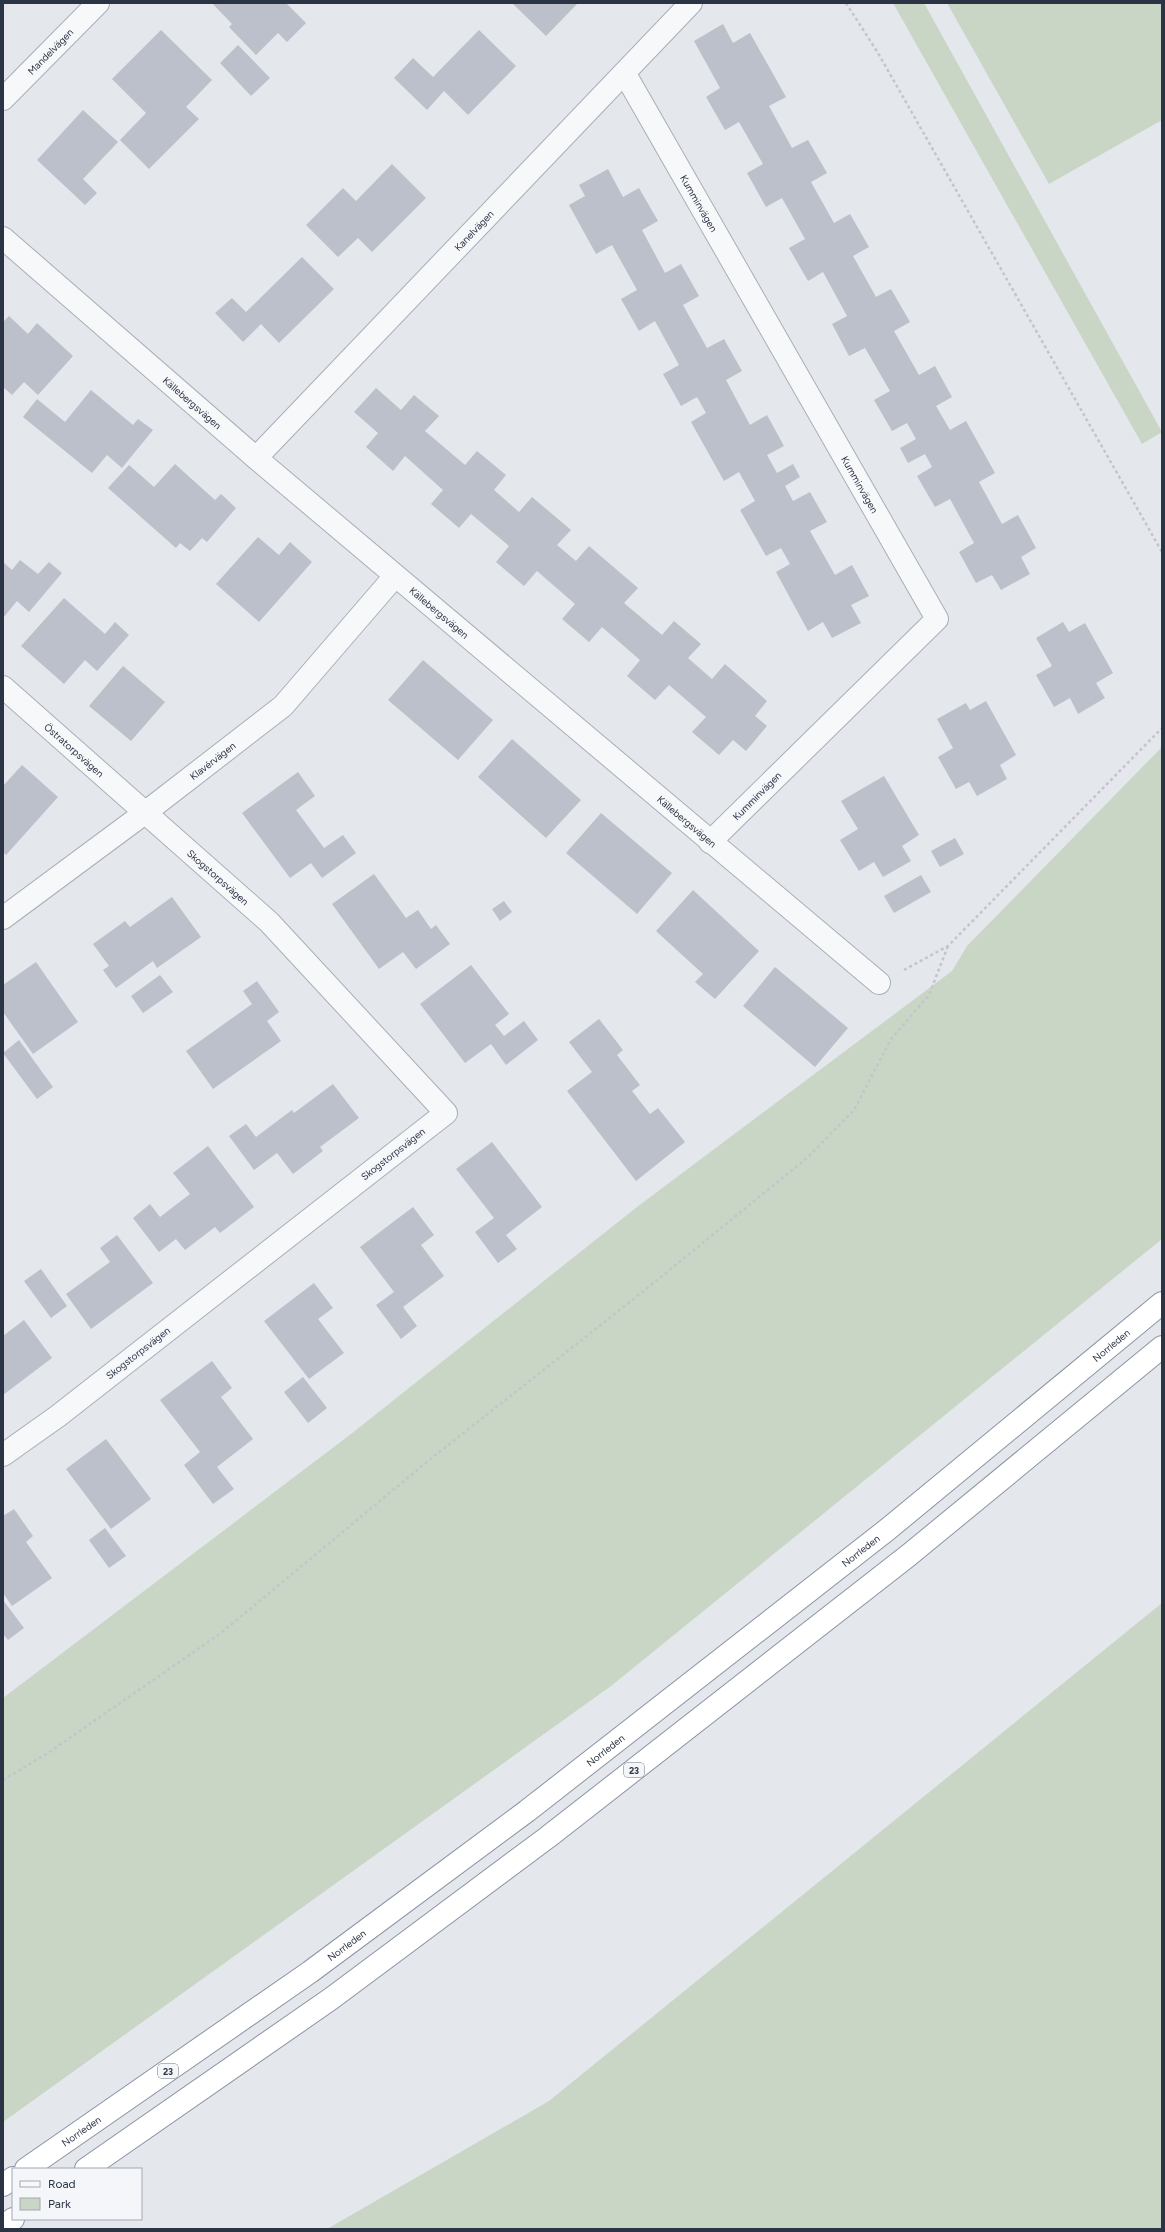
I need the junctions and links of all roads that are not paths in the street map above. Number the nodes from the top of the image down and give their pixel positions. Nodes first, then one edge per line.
1 (98, 3) edge
2 (691, 3) edge
3 (625, 74) junction
4 (3, 100) edge
5 (3, 238) edge
6 (256, 458) junction
7 (395, 576) junction
8 (3, 687) edge
9 (146, 812) junction
10 (710, 842) junction
11 (3, 918) edge
12 (879, 983) road end
13 (1162, 1303) edge
14 (1162, 1347) edge
15 (3, 1455) edge
16 (27, 2168) edge
17 (87, 2168) edge
18 (12, 2179) edge
19 (3, 2185) edge
20 (12, 2220) edge
21 (3, 2226) edge

1 - 4 street, Mandelvägen
2 - 3 street, Kanelvägen
3 - 6 street, Kanelvägen
3 - 10 street, Kumminvägen
5 - 6 street, Källebergsvägen
6 - 7 street, Källebergsvägen
7 - 9 street, Klavérvägen
7 - 10 street, Källebergsvägen
8 - 9 street, Östratorpsvägen
9 - 11 street, Klavérvägen
9 - 15 street, Skogstorpsvägen
10 - 12 street, Källebergsvägen
13 - 16 highway, Norrleden / 23
14 - 17 highway, 23
18 - 19 highway
20 - 21 highway

